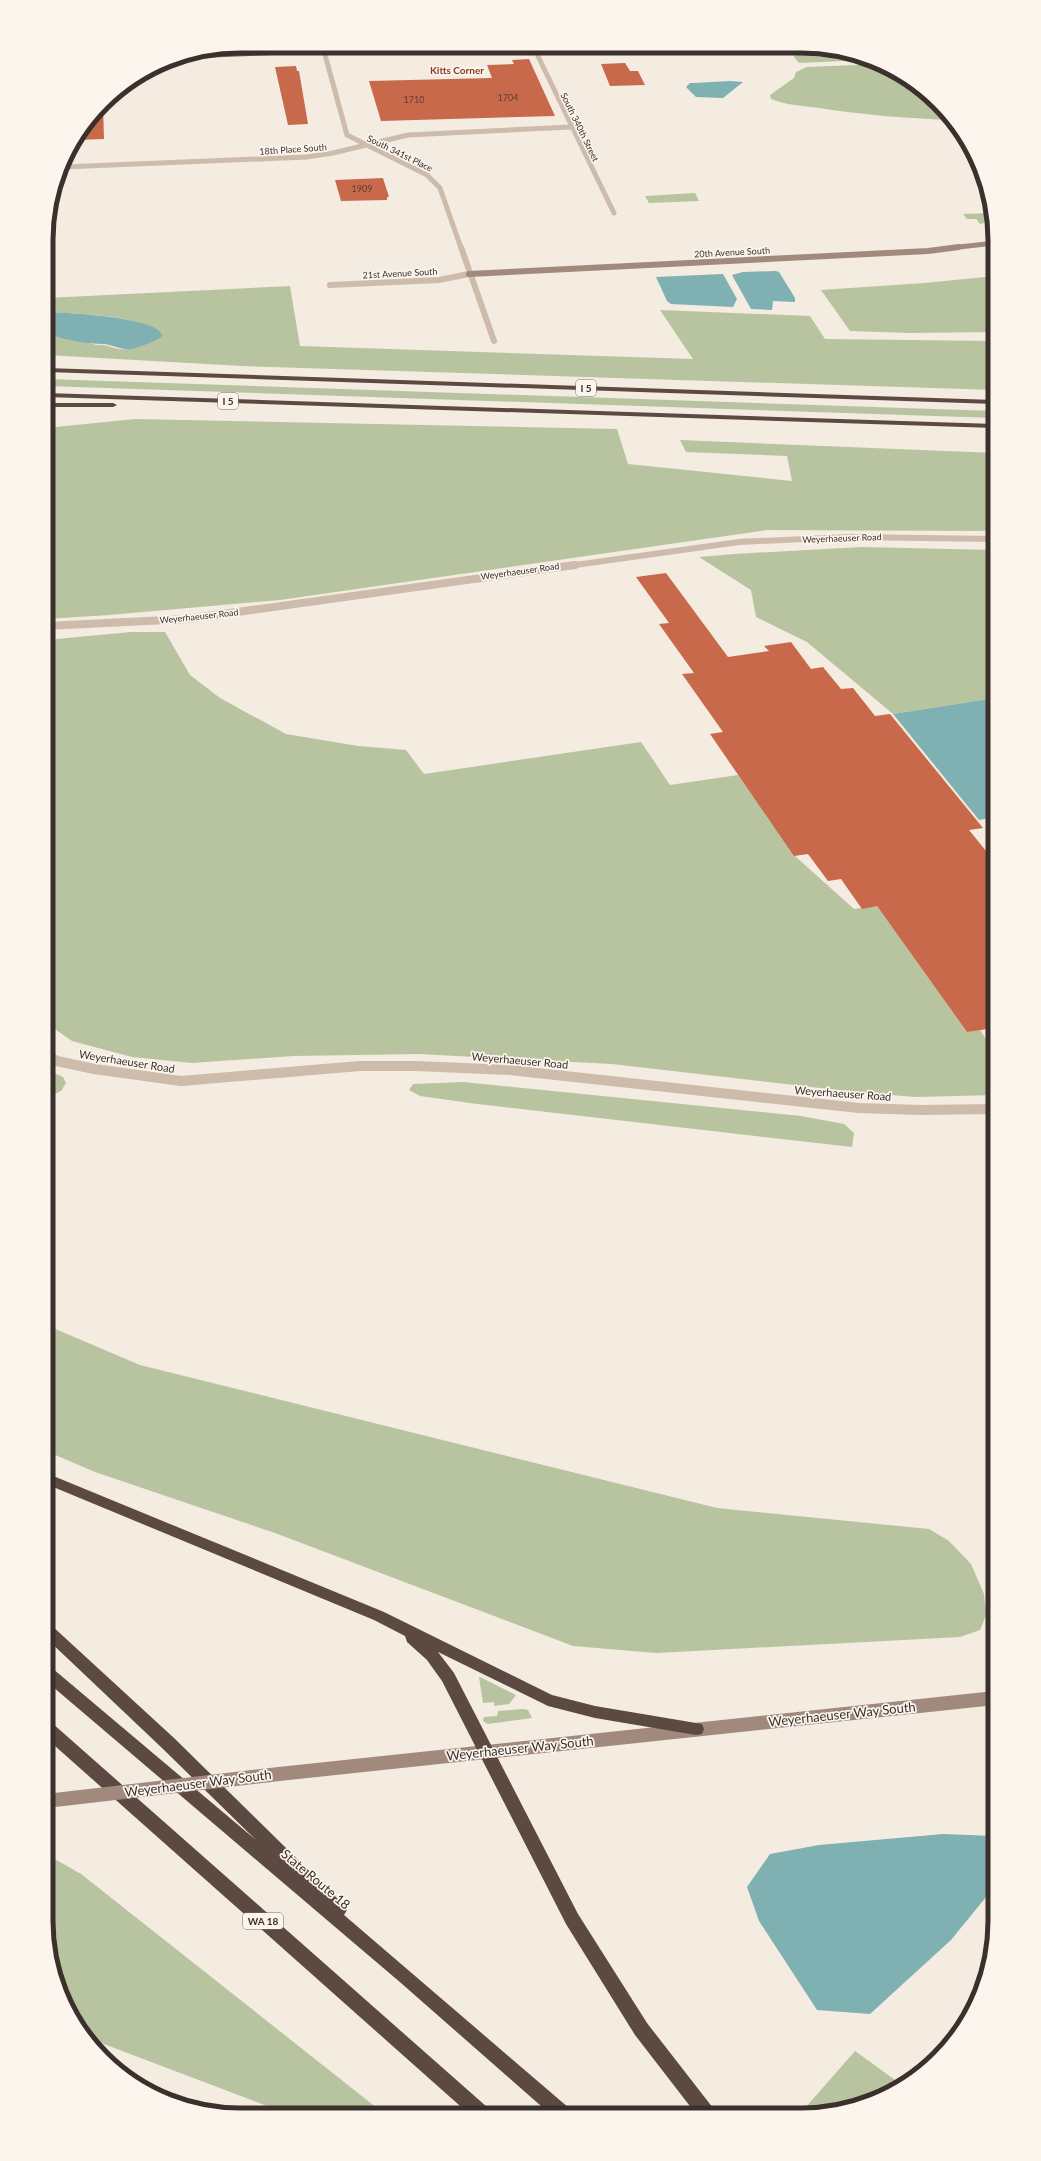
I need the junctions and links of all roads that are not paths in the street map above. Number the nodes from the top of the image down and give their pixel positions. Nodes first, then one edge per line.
1 (270, 53) edge
2 (325, 53) edge
3 (536, 53) edge
4 (216, 55) edge
5 (570, 127) junction
6 (364, 145) junction
7 (68, 167) edge
8 (614, 213) dead end
9 (988, 244) edge
10 (469, 274) junction
11 (330, 285) dead end
12 (494, 341) dead end
13 (53, 366) edge
14 (53, 370) edge
15 (177, 375) junction
16 (53, 395) edge
17 (988, 402) edge
18 (53, 404) edge
19 (410, 407) junction
20 (988, 426) edge
21 (988, 539) edge
22 (53, 626) edge
23 (53, 1058) edge
24 (988, 1109) edge
25 (53, 1481) edge
26 (379, 1616) junction
27 (53, 1636) edge
28 (53, 1678) edge
29 (988, 1699) edge
30 (696, 1730) junction
31 (53, 1734) edge
32 (485, 1752) junction
33 (53, 1801) edge
34 (407, 1978) junction
35 (475, 2108) edge
36 (556, 2108) edge
37 (702, 2108) edge

1 - 4 main road
2 - 6 street, South 341st Place
3 - 5 street, South 340th Street
5 - 6 street, 18th Place South
5 - 8 street, South 340th Street
6 - 7 street, 18th Place South
6 - 10 street, South 341st Place
9 - 10 street, 20th Avenue South
10 - 11 street, 21st Avenue South
10 - 12 street, South 341st Place
13 - 15 highway
14 - 15 highway, I 5
15 - 17 highway, I 5
16 - 19 highway, I 5
18 - 19 highway
19 - 20 highway, I 5
21 - 22 street, Weyerhaeuser Road
23 - 24 street, Weyerhaeuser Road
25 - 26 highway
26 - 30 highway
26 - 32 highway
27 - 34 highway
28 - 34 highway, State Route 18
29 - 30 street, Weyerhaeuser Way South
30 - 32 street, Weyerhaeuser Way South
31 - 35 highway, WA 18
32 - 33 street, Weyerhaeuser Way South, bridge
32 - 37 highway
34 - 36 highway, State Route 18

